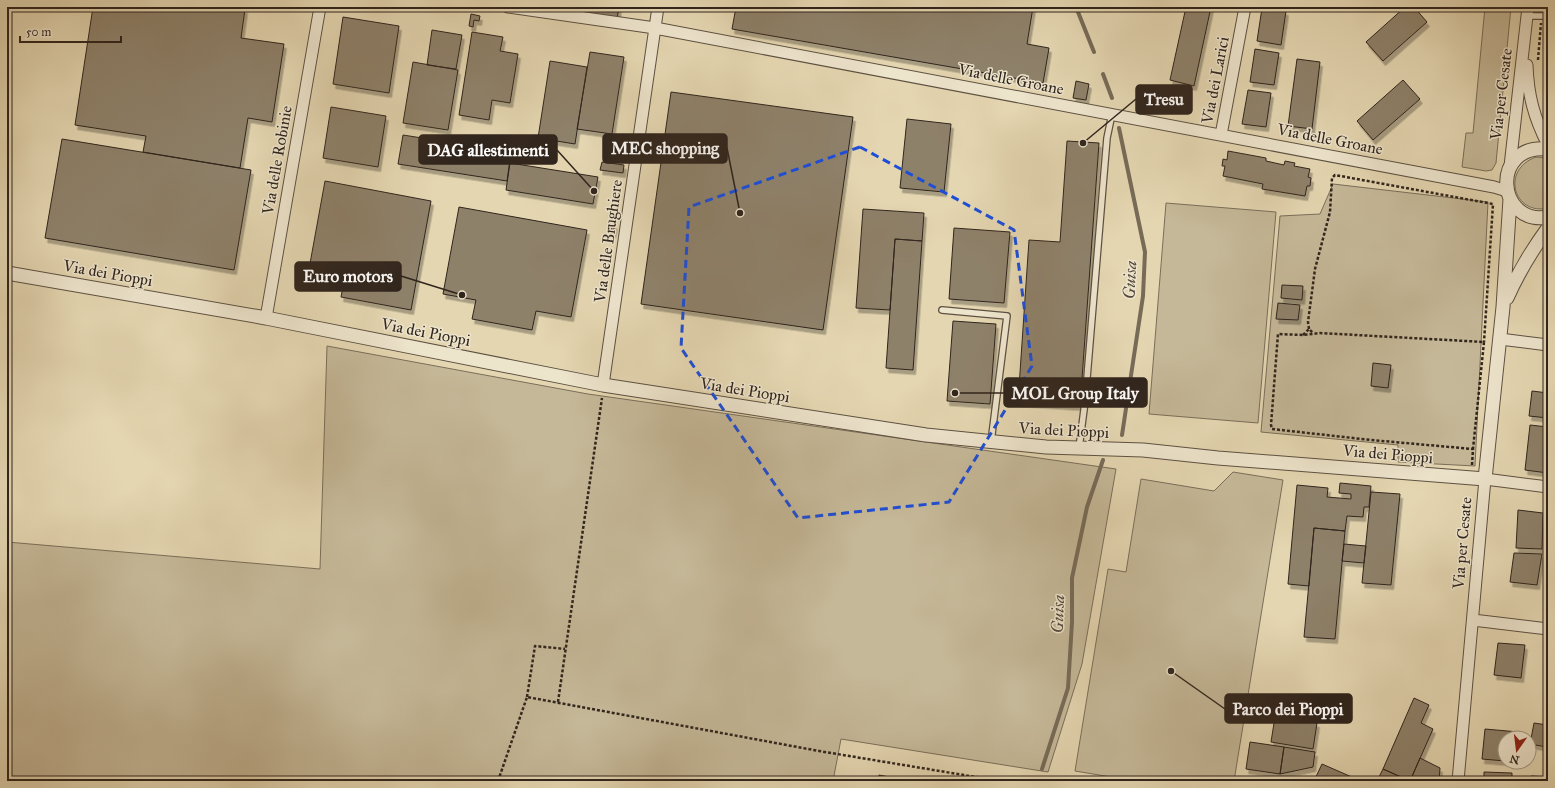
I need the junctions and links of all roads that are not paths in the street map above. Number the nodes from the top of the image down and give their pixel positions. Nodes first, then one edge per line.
1 (320, 7) edge
2 (508, 7) edge
3 (658, 7) edge
4 (1245, 7) edge
5 (1528, 11) edge
6 (1548, 16) edge
7 (1526, 27) junction
8 (655, 28) junction
9 (1112, 114) junction
10 (1221, 135) junction
11 (1548, 145) edge
12 (1548, 149) edge
13 (1510, 166) junction
14 (1508, 195) junction
15 (1548, 217) edge
16 (1548, 228) edge
17 (7, 273) edge
18 (1503, 307) junction
19 (942, 310) dead end
20 (266, 318) junction
21 (1500, 339) junction
22 (1548, 345) edge
23 (604, 385) junction
24 (991, 442) junction
25 (1079, 448) junction
26 (1485, 479) junction
27 (1548, 487) edge
28 (1473, 620) junction
29 (1548, 629) edge
30 (1458, 781) edge

1 - 20 street, Via delle Robinie
2 - 8 street, Via delle Groane
3 - 8 street, Via delle Brughiere
4 - 10 street, Via dei Larici
5 - 6 lane
5 - 7 street, Via per Cesate
7 - 11 street, Via per Cesate
7 - 13 street, Via per Cesate
8 - 9 street, Via delle Groane
8 - 23 street, Via delle Brughiere
9 - 10 street, Via delle Groane
9 - 25 lane
10 - 14 street, Via delle Groane
12 - 13 street
13 - 14 street, Via per Cesate
14 - 15 street
14 - 18 street, Via per Cesate
16 - 18 street, Via per Cesate
17 - 20 street, Via dei Pioppi
18 - 21 street, Via per Cesate
19 - 24 lane
20 - 23 street, Via dei Pioppi
21 - 22 street
21 - 26 street, Via per Cesate
23 - 24 street, Via dei Pioppi
24 - 25 street, Via dei Pioppi
25 - 26 street, Via dei Pioppi
26 - 27 street
26 - 28 street, Via per Cesate
28 - 29 street
28 - 30 street, Via per Cesate

